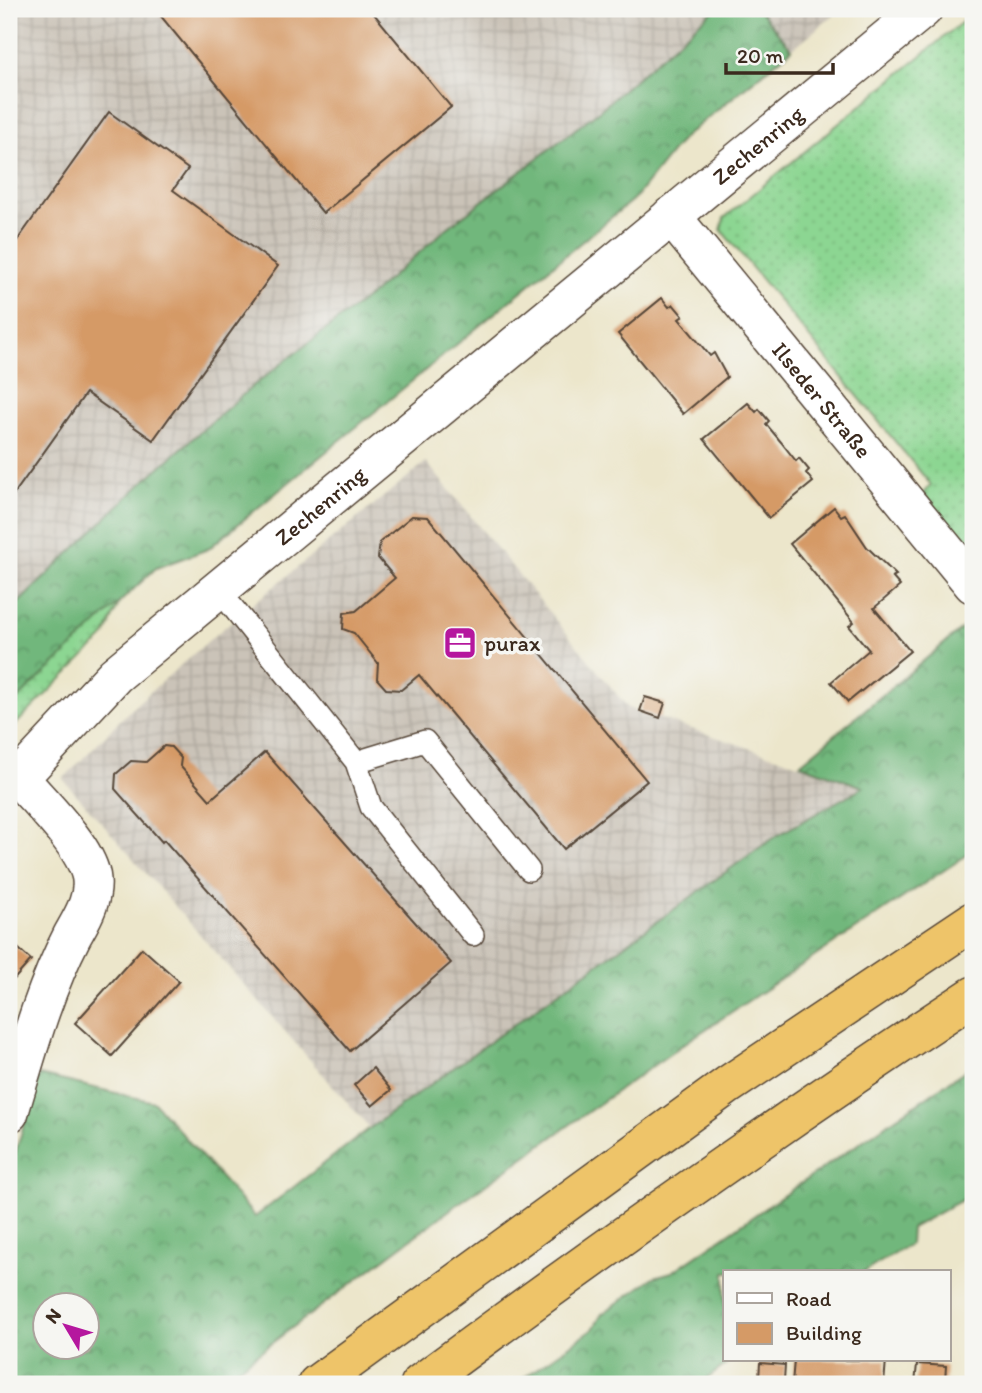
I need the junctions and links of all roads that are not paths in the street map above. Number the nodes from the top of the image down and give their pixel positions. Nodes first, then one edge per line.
1 (923, 9) edge
2 (671, 216) junction
3 (973, 584) edge
4 (219, 590) junction
5 (356, 762) junction
6 (529, 870) dead end
7 (973, 921) edge
8 (473, 935) dead end
9 (973, 996) edge
10 (9, 1112) edge
11 (317, 1384) edge
12 (420, 1384) edge

1 - 2 street, Zechenring
2 - 3 street, Ilseder Straße
2 - 4 street, Zechenring
4 - 5 lane
4 - 10 street, Zechenring
5 - 6 lane
5 - 8 lane
7 - 11 highway
9 - 12 highway

